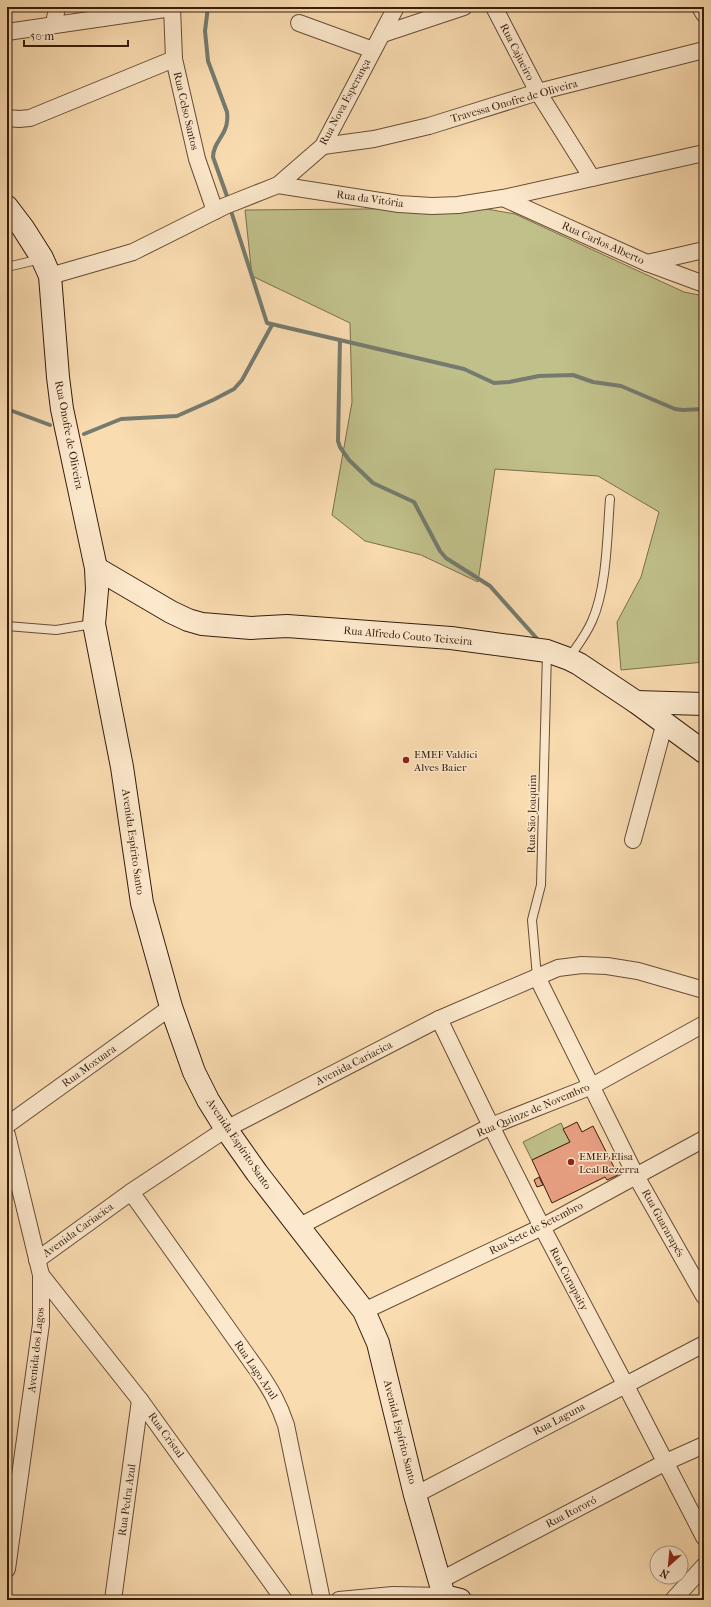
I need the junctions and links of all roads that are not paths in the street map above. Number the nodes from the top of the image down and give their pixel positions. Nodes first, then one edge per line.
1 (57, 7) edge
2 (396, 7) edge
3 (464, 7) edge
4 (494, 7) edge
5 (700, 7) edge
6 (172, 8) edge
7 (704, 14) edge
8 (299, 23) dead end
9 (54, 24) junction
10 (7, 32) edge
11 (383, 34) junction
12 (373, 50) junction
13 (704, 50) edge
14 (174, 59) junction
15 (538, 92) junction
16 (7, 118) edge
17 (323, 146) junction
18 (704, 153) edge
19 (592, 178) junction
20 (278, 184) junction
21 (503, 198) junction
22 (7, 207) edge
23 (215, 211) junction
24 (704, 250) edge
25 (647, 263) junction
26 (7, 267) edge
27 (46, 267) junction
28 (704, 284) edge
29 (610, 500) dead end
30 (96, 568) junction
31 (94, 624) junction
32 (7, 626) edge
33 (547, 651) junction
34 (569, 659) junction
35 (636, 702) junction
36 (704, 704) edge
37 (665, 722) junction
38 (704, 752) edge
39 (633, 840) dead end
40 (537, 977) junction
41 (704, 990) edge
42 (171, 1007) junction
43 (439, 1019) junction
44 (704, 1024) edge
45 (592, 1086) junction
46 (7, 1124) edge
47 (490, 1126) junction
48 (226, 1129) junction
49 (7, 1134) edge
50 (704, 1139) edge
51 (636, 1176) junction
52 (131, 1192) junction
53 (298, 1227) junction
54 (542, 1227) junction
55 (39, 1267) junction
56 (704, 1296) edge
57 (364, 1311) junction
58 (704, 1344) edge
59 (626, 1384) junction
60 (140, 1400) junction
61 (704, 1445) edge
62 (666, 1462) junction
63 (415, 1495) junction
64 (704, 1537) edge
65 (704, 1566) edge
66 (7, 1569) edge
67 (448, 1592) edge
68 (363, 1599) edge
69 (113, 1600) edge
70 (284, 1600) edge
71 (322, 1600) edge
72 (339, 1600) edge
73 (673, 1600) edge

1 - 9 street
2 - 11 street, Rua Nova Esperança
3 - 11 street
4 - 15 street, Rua Cajueiro
5 - 7 street
6 - 9 street
6 - 14 street, Rua Celso Santos
8 - 12 street
9 - 10 street
11 - 12 street, Rua Nova Esperança
12 - 17 street, Rua Nova Esperança
13 - 15 street, Travessa Onofre de Oliveira
14 - 16 street
14 - 23 street, Rua Celso Santos
15 - 17 street, Travessa Onofre de Oliveira
15 - 19 street, Rua Cajueiro
17 - 20 street, Rua Nova Esperança
18 - 19 street, Rua da Vitória
19 - 21 street, Rua da Vitória
20 - 21 street, Rua da Vitória
20 - 23 street
21 - 25 street, Rua Carlos Alberto
22 - 27 street
23 - 27 street
24 - 25 street
25 - 28 street, Rua Carlos Alberto
26 - 27 lane
27 - 30 street, Rua Onofre de Oliveira
29 - 34 lane
30 - 31 street, Avenida Espírito Santo
30 - 33 street, Rua Alfredo Couto Teixeira
31 - 32 lane
31 - 42 street, Avenida Espírito Santo
33 - 34 street, Rua Alfredo Couto Teixeira
33 - 40 lane, Rua São Joaquim
34 - 35 street, Rua Alfredo Couto Teixeira
35 - 36 street
35 - 37 street, Rua Alfredo Couto Teixeira
37 - 38 street, Rua Alfredo Couto Teixeira
37 - 39 street
40 - 41 street, Avenida Cariacica
40 - 43 street, Avenida Cariacica
40 - 45 street, Rua Guararapés
42 - 46 street, Rua Moxuara
42 - 48 street, Avenida Espírito Santo
43 - 47 street, Rua Curupaity
43 - 48 street, Avenida Cariacica
44 - 45 street, Rua Quinze de Novembro
45 - 47 street, Rua Quinze de Novembro
45 - 51 street, Rua Guararapés
47 - 53 street, Rua Quinze de Novembro
47 - 54 street, Rua Curupaity
48 - 52 street, Avenida Cariacica
48 - 53 street, Avenida Espírito Santo
49 - 55 street, Avenida dos Lagos
50 - 51 street, Rua Sete de Setembro
51 - 54 street, Rua Sete de Setembro
51 - 56 street, Rua Guararapés
52 - 55 street, Avenida Cariacica
52 - 71 street, Rua Lago Azul
53 - 57 street, Avenida Espírito Santo
54 - 57 street, Rua Sete de Setembro
54 - 59 street, Rua Curupaity
55 - 60 street, Rua Cristal
55 - 66 street, Avenida dos Lagos
57 - 63 street, Avenida Espírito Santo
58 - 59 street, Rua Laguna
59 - 62 street, Rua Curupaity
59 - 63 street, Rua Laguna
60 - 69 street, Rua Pedra Azul
60 - 70 street, Rua Cristal
61 - 62 street, Rua Itororó
62 - 64 street, Rua Curupaity
62 - 67 street, Rua Itororó
63 - 67 street, Avenida Espírito Santo
65 - 73 street
67 - 68 street
68 - 72 street

